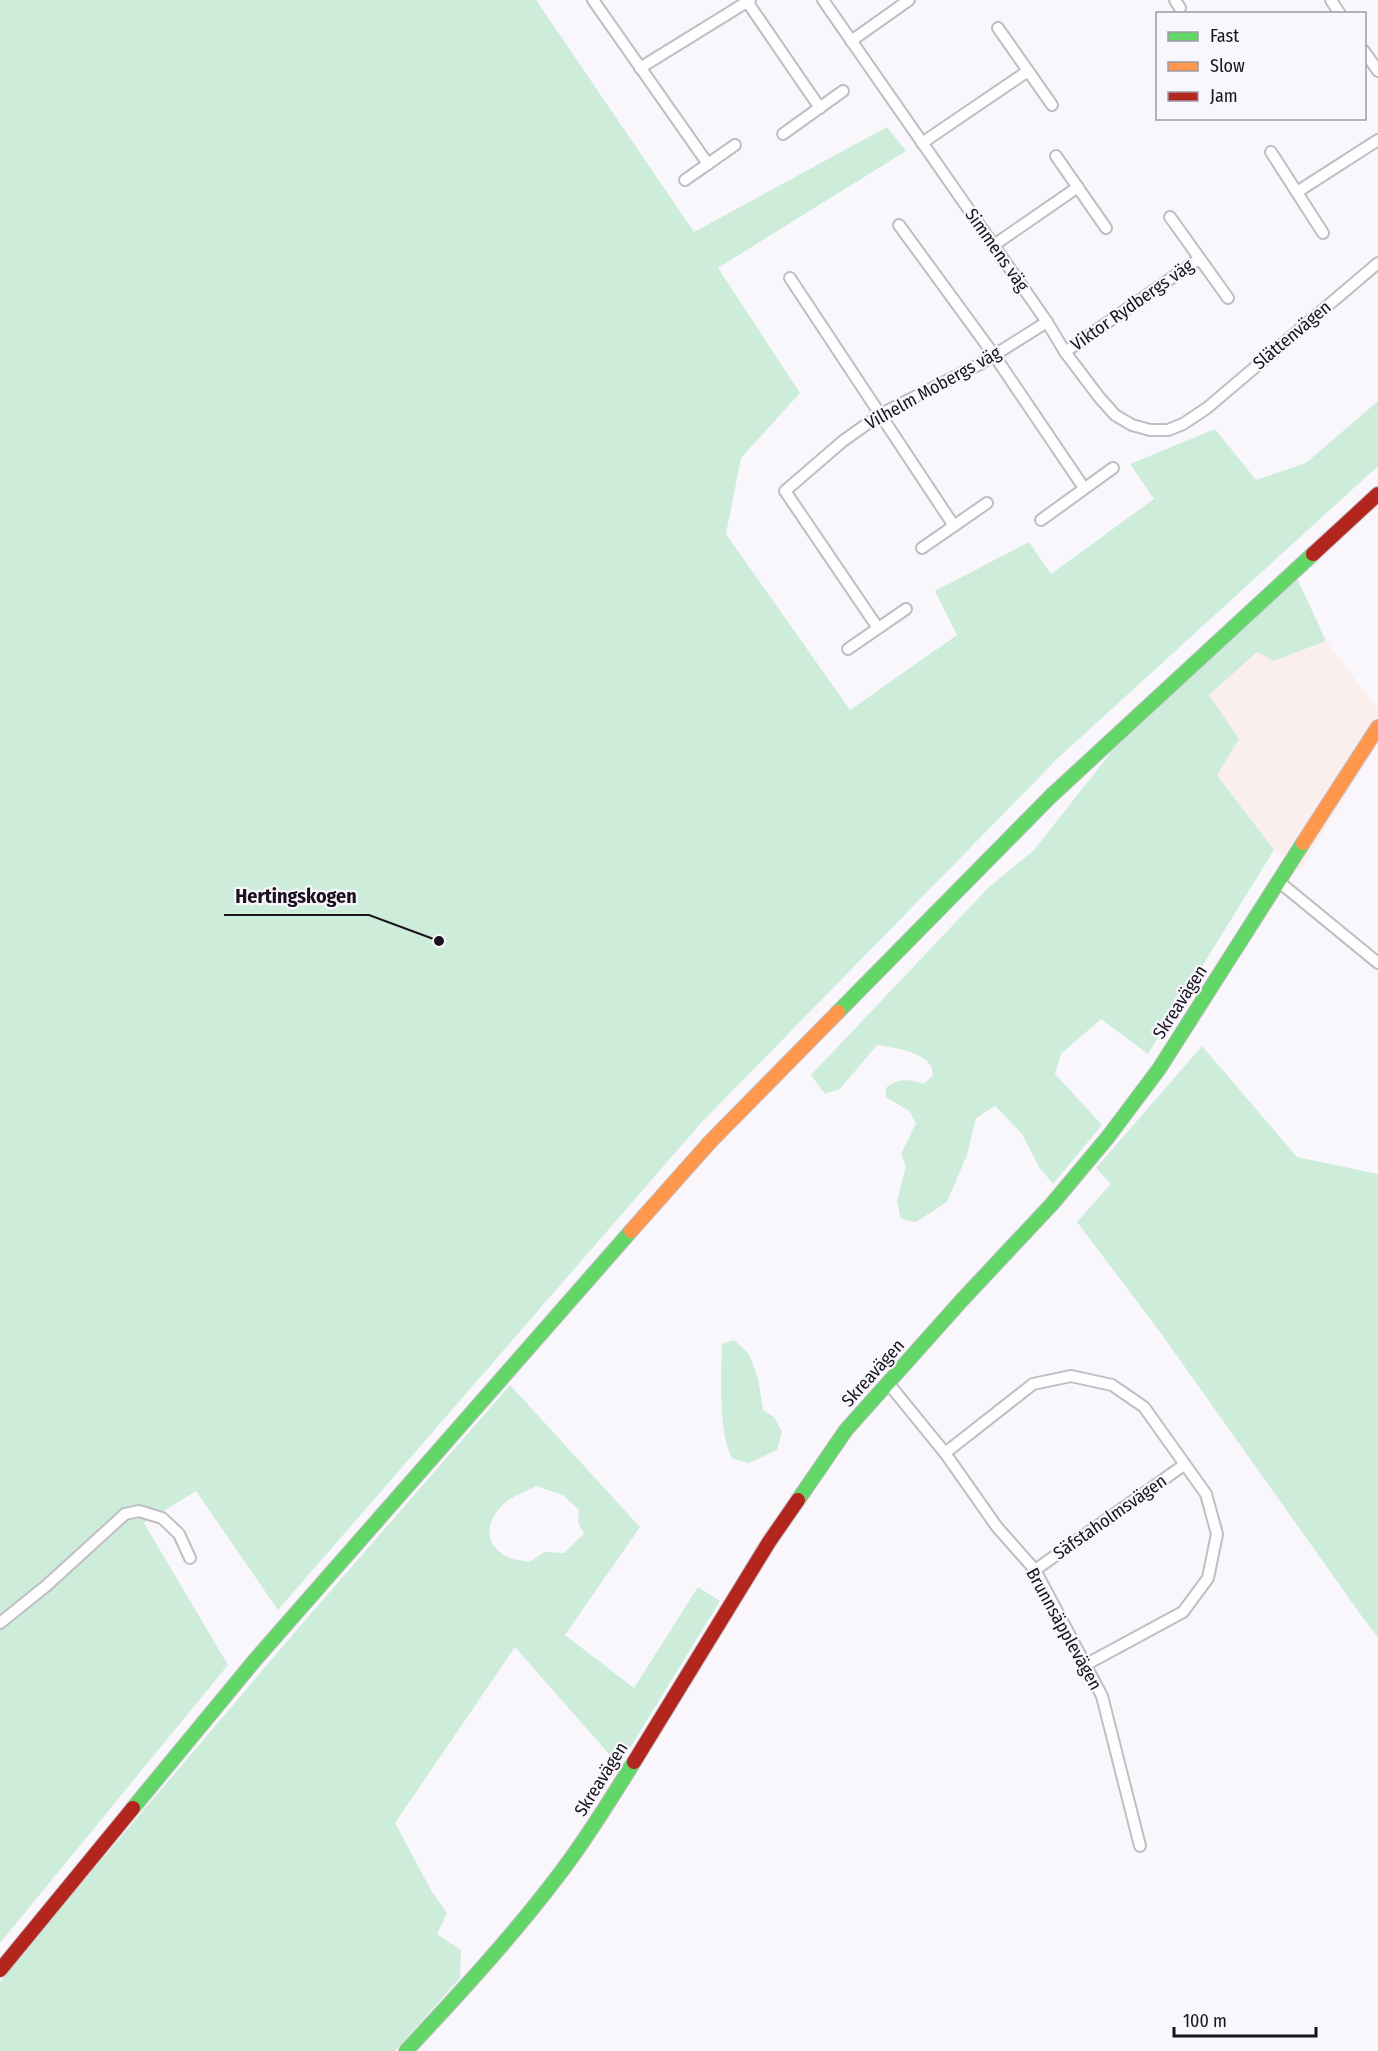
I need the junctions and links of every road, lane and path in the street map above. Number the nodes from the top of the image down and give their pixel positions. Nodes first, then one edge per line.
1 (593, 0) edge
2 (823, 0) edge
3 (909, 0) edge
4 (748, 1) edge
5 (998, 28) dead end
6 (851, 40) junction
7 (1366, 53) edge
8 (640, 68) junction
9 (1028, 71) junction
10 (1378, 71) edge
11 (843, 91) dead end
12 (1052, 105) dead end
13 (820, 108) junction
14 (783, 134) dead end
15 (1378, 140) edge
16 (922, 143) junction
17 (735, 145) dead end
18 (1271, 152) dead end
19 (1056, 156) dead end
20 (708, 164) junction
21 (685, 180) dead end
22 (1078, 187) junction
23 (1297, 192) junction
24 (1170, 217) dead end
25 (899, 225) dead end
26 (1106, 228) dead end
27 (1323, 233) dead end
28 (994, 245) junction
29 (1199, 259) junction
30 (1378, 263) edge
31 (790, 278) dead end
32 (1228, 298) dead end
33 (1047, 322) junction
34 (1065, 351) junction
35 (994, 355) junction
36 (1207, 408) joint
37 (881, 414) junction
38 (1113, 468) dead end
39 (1084, 488) junction
40 (1378, 494) edge
41 (987, 503) dead end
42 (1041, 520) dead end
43 (954, 526) junction
44 (922, 548) dead end
45 (906, 609) dead end
46 (878, 628) junction
47 (848, 649) dead end
48 (1378, 727) edge
49 (1278, 881) junction
50 (1378, 963) edge
51 (888, 1383) junction
52 (945, 1453) junction
53 (1184, 1465) junction
54 (190, 1558) dead end
55 (1035, 1570) junction
56 (0, 1623) edge
57 (1085, 1665) junction
58 (1140, 1846) dead end
59 (0, 1970) edge
60 (405, 2051) edge

1 - 8 street
2 - 6 street, Simmens väg
3 - 6 street
4 - 8 street
4 - 13 street
5 - 9 street
6 - 16 street, Simmens väg
7 - 10 street
8 - 20 street
9 - 12 street
9 - 16 street
11 - 13 street
13 - 14 street
15 - 23 street
16 - 28 street, Simmens väg
17 - 20 street
18 - 23 street
19 - 22 street
20 - 21 street
22 - 26 street
22 - 28 street
23 - 27 street
24 - 29 street, Viktor Rydbergs väg
25 - 35 street
28 - 33 street, Simmens väg
29 - 32 street, Viktor Rydbergs väg
29 - 34 street, Viktor Rydbergs väg
30 - 36 street, Slättenvägen
31 - 37 street
33 - 34 street, Simmens väg
33 - 35 street, Vilhelm Mobergs väg
34 - 36 street, Simmens väg
35 - 37 street, Vilhelm Mobergs väg
35 - 39 street
37 - 43 street
37 - 46 street, Vilhelm Mobergs väg
38 - 39 street
39 - 42 street
40 - 59 main road
41 - 43 street
43 - 44 street
45 - 46 street
46 - 47 street
48 - 49 main road, Skreavägen
49 - 50 street
49 - 51 main road, Skreavägen
51 - 52 street, Brunnsäpplevägen
51 - 60 main road, Skreavägen
52 - 53 street
52 - 55 street, Brunnsäpplevägen
53 - 55 street, Säfstaholmsvägen
53 - 57 street
54 - 56 street
55 - 57 street, Brunnsäpplevägen
57 - 58 street, Brunnsäpplevägen

